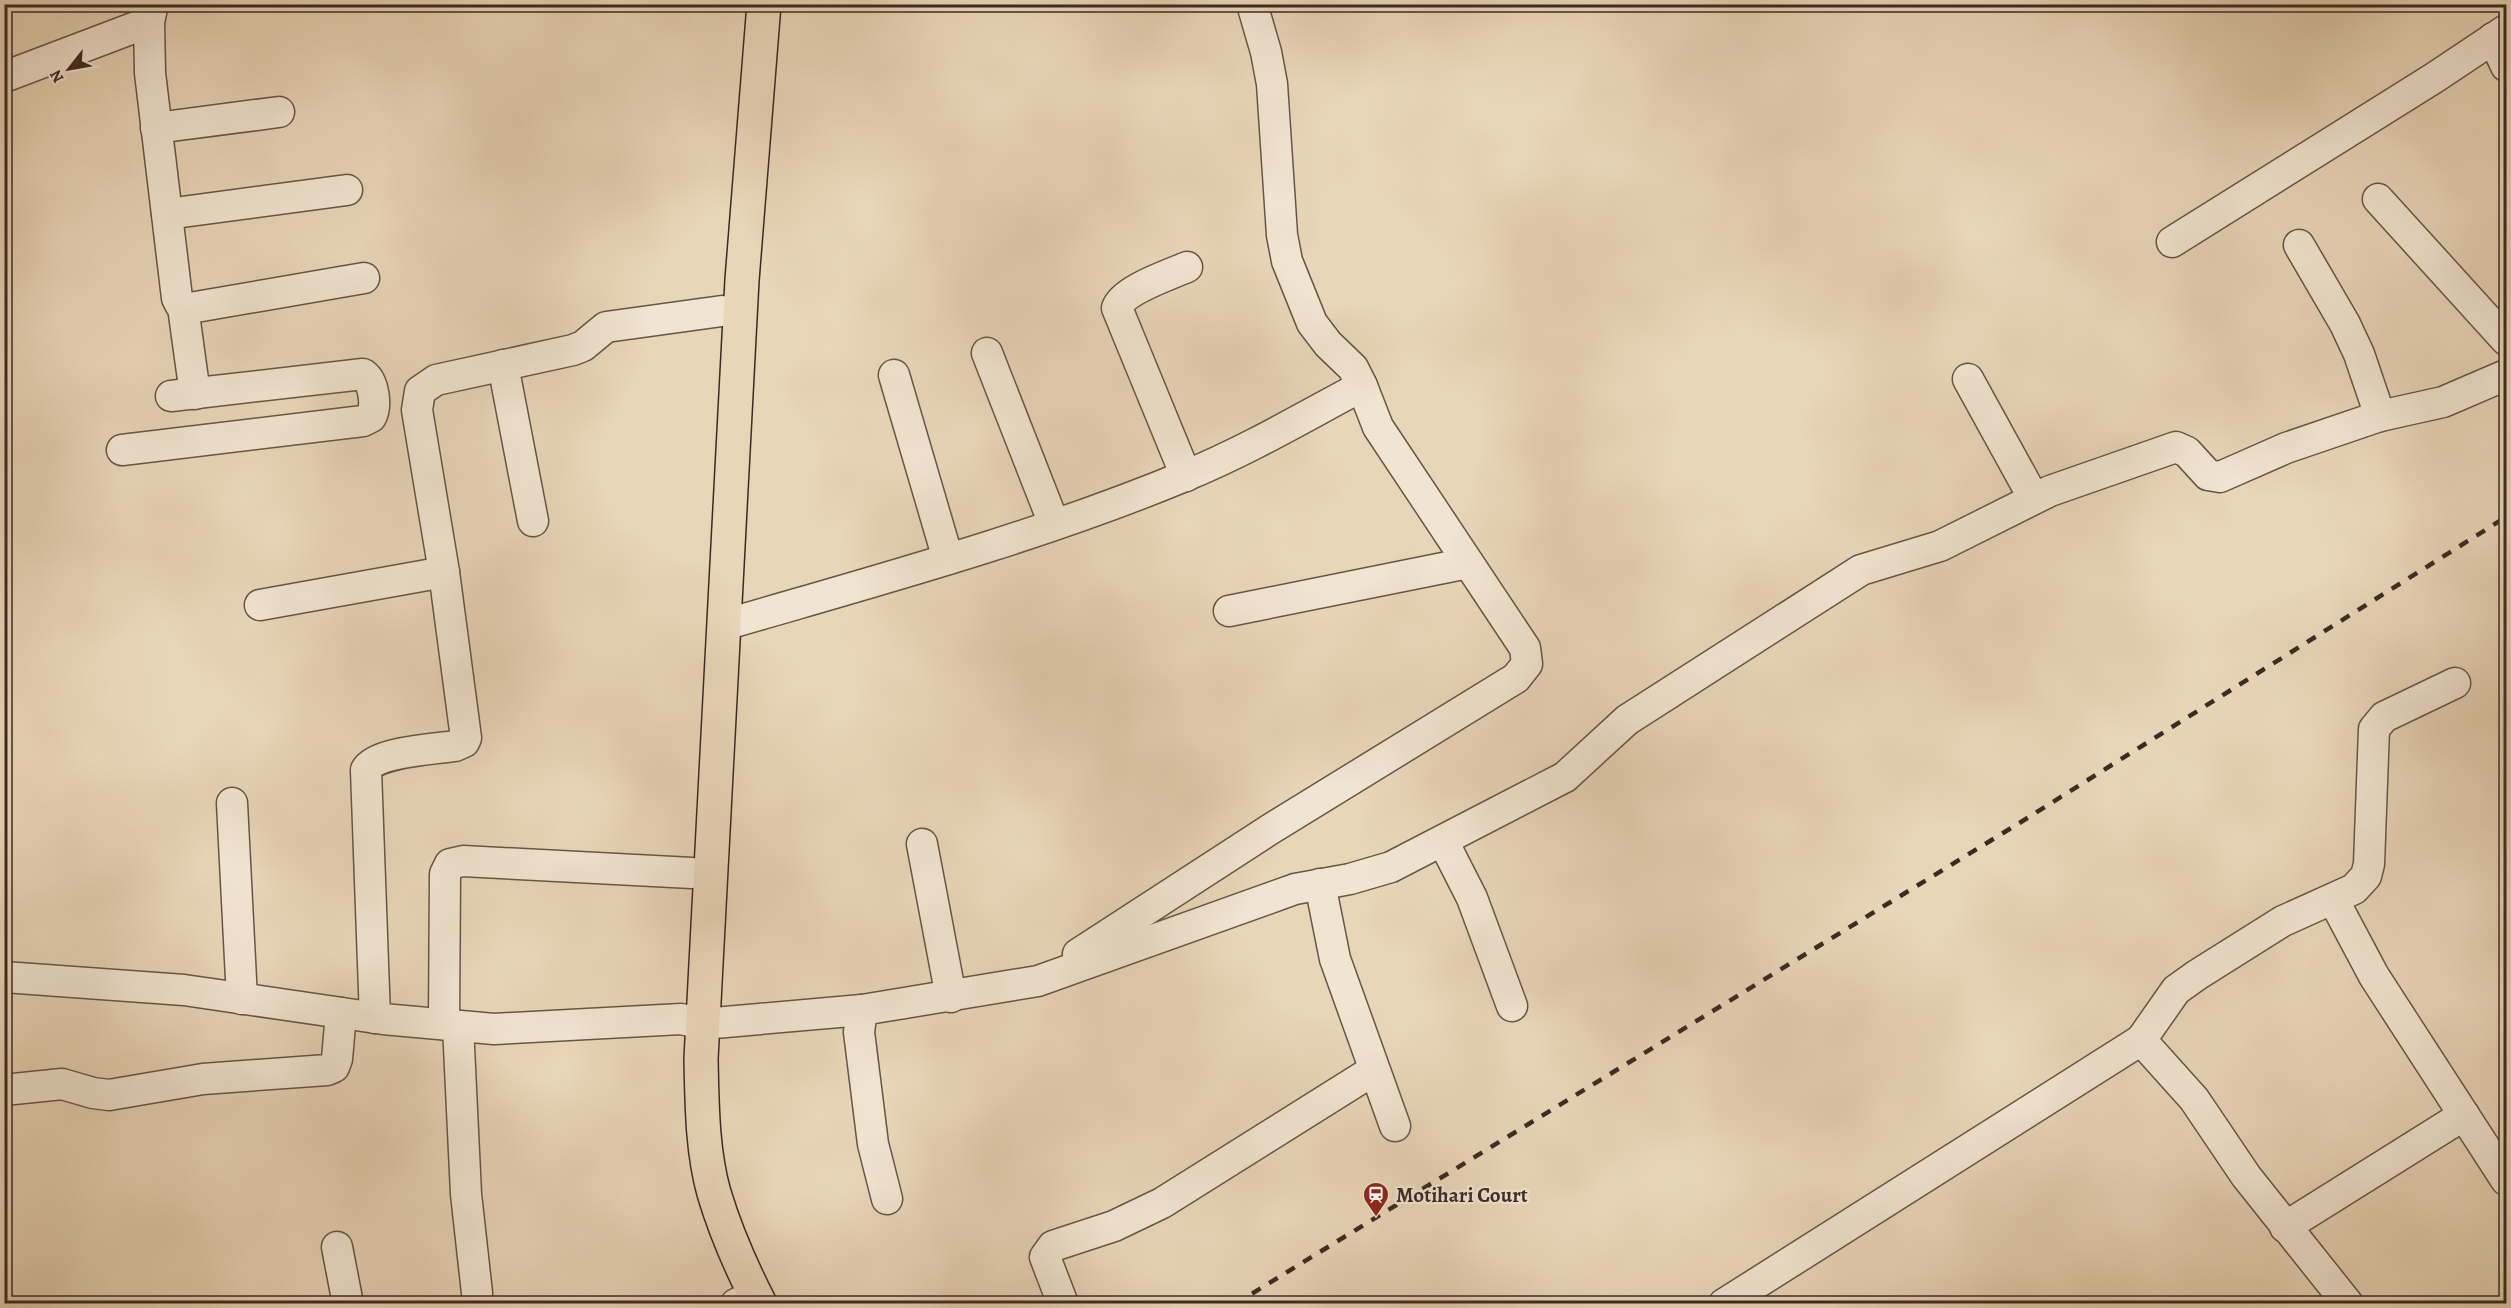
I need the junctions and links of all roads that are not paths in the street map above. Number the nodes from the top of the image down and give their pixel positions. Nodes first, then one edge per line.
1 (742, 4) edge
2 (764, 4) edge
3 (1252, 4) edge
4 (151, 13) edge
5 (2500, 34) edge
6 (2506, 66) edge
7 (4, 77) edge
8 (279, 112) dead end
9 (156, 128) junction
10 (347, 190) dead end
11 (2378, 199) dead end
12 (167, 214) junction
13 (2172, 242) dead end
14 (2299, 245) dead end
15 (1186, 267) dead end
16 (364, 278) dead end
17 (183, 307) junction
18 (722, 311) junction
19 (2506, 340) edge
20 (987, 353) dead end
21 (503, 365) junction
22 (894, 375) dead end
23 (2506, 375) edge
24 (1968, 379) dead end
25 (424, 386) junction
26 (1362, 386) junction
27 (372, 390) junction
28 (2380, 416) junction
29 (122, 450) dead end
30 (1186, 476) junction
31 (2033, 497) junction
32 (533, 520) dead end
33 (1054, 524) junction
34 (948, 559) junction
35 (1468, 563) junction
36 (444, 572) junction
37 (260, 604) dead end
38 (1230, 611) dead end
39 (724, 626) junction
40 (2455, 683) dead end
41 (232, 803) dead end
42 (1443, 841) junction
43 (922, 844) dead end
44 (692, 873) junction
45 (1320, 884) junction
46 (2333, 899) junction
47 (4, 978) edge
48 (1038, 981) junction
49 (951, 997) junction
50 (243, 999) junction
51 (1512, 1006) dead end
52 (862, 1010) junction
53 (340, 1013) junction
54 (375, 1018) junction
55 (692, 1022) junction
56 (451, 1025) junction
57 (2141, 1040) junction
58 (1374, 1070) junction
59 (4, 1090) edge
60 (2464, 1114) junction
61 (1395, 1126) dead end
62 (2506, 1180) edge
63 (887, 1199) dead end
64 (2285, 1227) junction
65 (337, 1247) dead end
66 (477, 1293) dead end
67 (744, 1303) edge
68 (348, 1304) edge
69 (1063, 1304) edge
70 (1724, 1304) edge
71 (2348, 1304) edge

1 - 18 main road
2 - 39 main road
3 - 26 street
4 - 7 street
4 - 9 street
5 - 6 street
5 - 13 street
8 - 9 street
9 - 12 street
10 - 12 street
11 - 19 street
12 - 17 street
14 - 28 street
15 - 30 street
16 - 17 street
17 - 27 street
18 - 21 street
18 - 44 main road
20 - 33 street
21 - 25 street
21 - 32 street
22 - 34 street
23 - 28 street
24 - 31 street
25 - 27 street
25 - 36 street
26 - 30 street
26 - 35 street
27 - 29 street
28 - 31 street
30 - 33 street
31 - 42 street
33 - 34 street
34 - 39 street
35 - 38 street
35 - 48 street
36 - 37 street
36 - 54 street
39 - 55 main road
40 - 46 street
41 - 50 street
42 - 45 street
42 - 51 street
43 - 49 street
44 - 55 main road
44 - 56 street
45 - 48 street
45 - 58 street
46 - 57 street
46 - 60 street
47 - 50 street
48 - 49 street
49 - 52 street
50 - 53 street
52 - 55 street
52 - 63 street
53 - 54 street
53 - 59 street
54 - 56 street
55 - 56 street
55 - 67 main road
56 - 66 street
57 - 64 street
57 - 70 street
58 - 61 street
58 - 69 street
60 - 62 street
60 - 64 street
64 - 71 street
65 - 68 street

